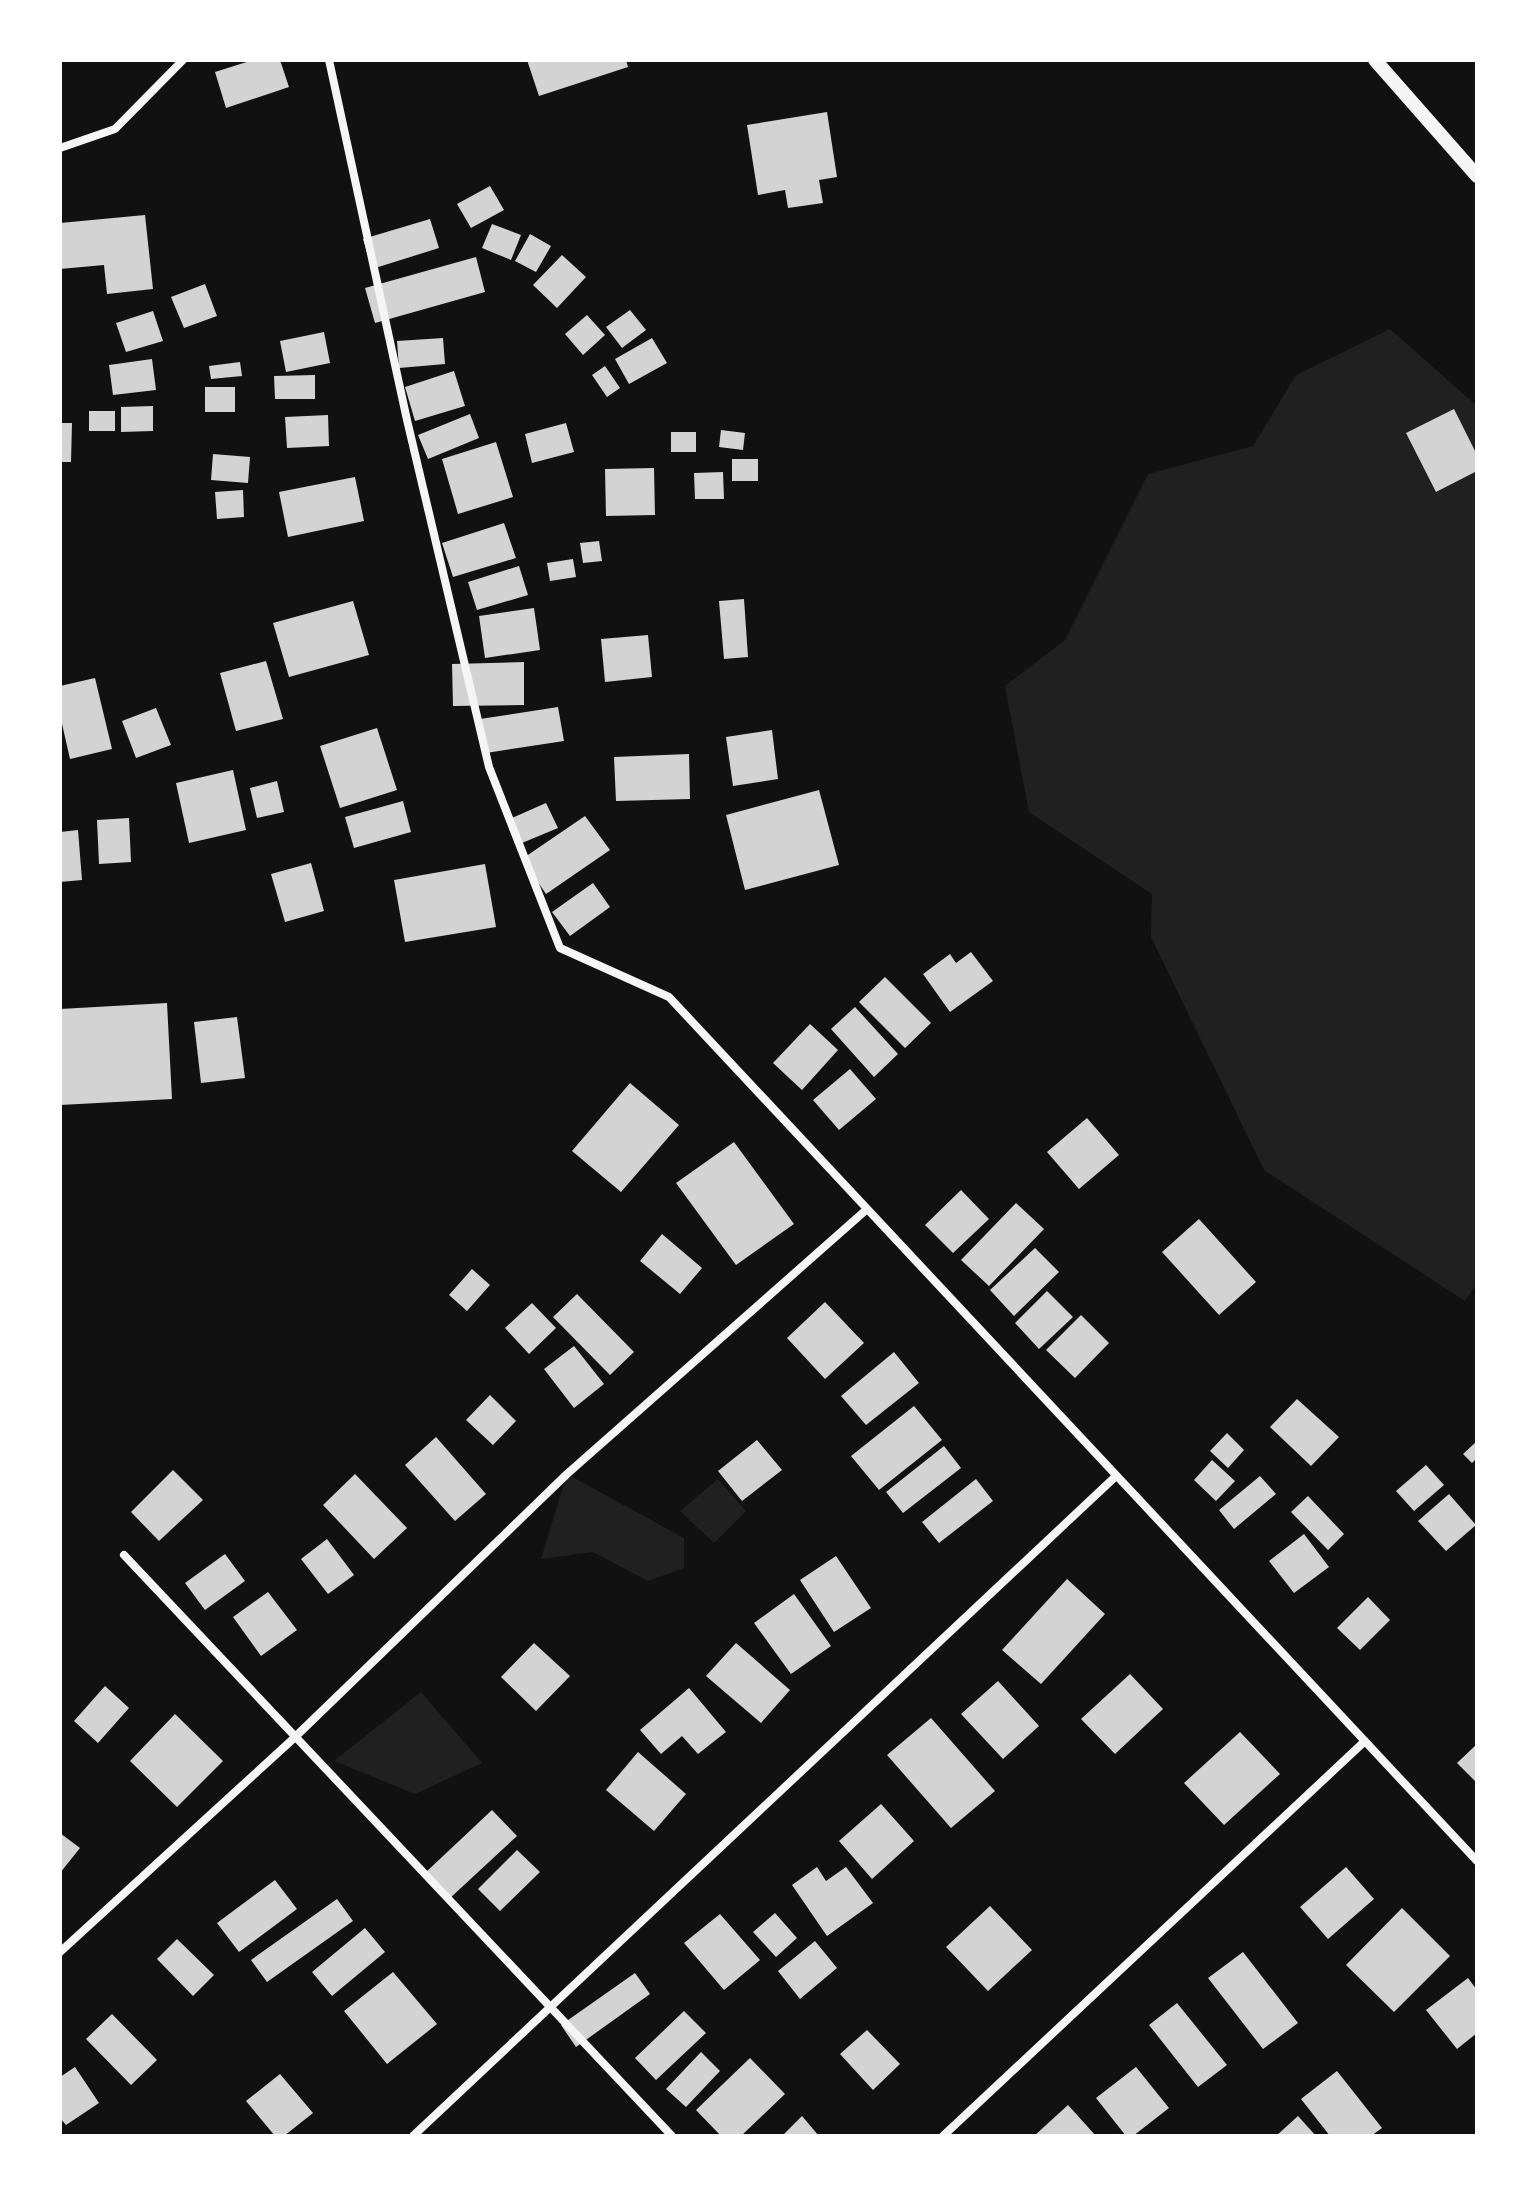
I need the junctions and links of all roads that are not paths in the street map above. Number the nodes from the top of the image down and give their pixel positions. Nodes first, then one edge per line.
1 (183, 60) edge
2 (329, 60) edge
3 (1375, 60) edge
4 (60, 148) edge
5 (1477, 176) edge
6 (866, 1210) junction
7 (1115, 1477) junction
8 (124, 1555) dead end
9 (293, 1739) junction
10 (1365, 1741) junction
11 (1477, 1861) edge
12 (60, 1952) edge
13 (552, 2007) junction
14 (413, 2136) edge
15 (672, 2136) edge
16 (943, 2136) edge

1 - 4 street
2 - 6 street
3 - 5 street
6 - 7 street
6 - 9 street
7 - 10 street
7 - 13 street
8 - 9 street
9 - 12 street
9 - 13 street
10 - 11 street
10 - 16 street
13 - 14 street
13 - 15 street

